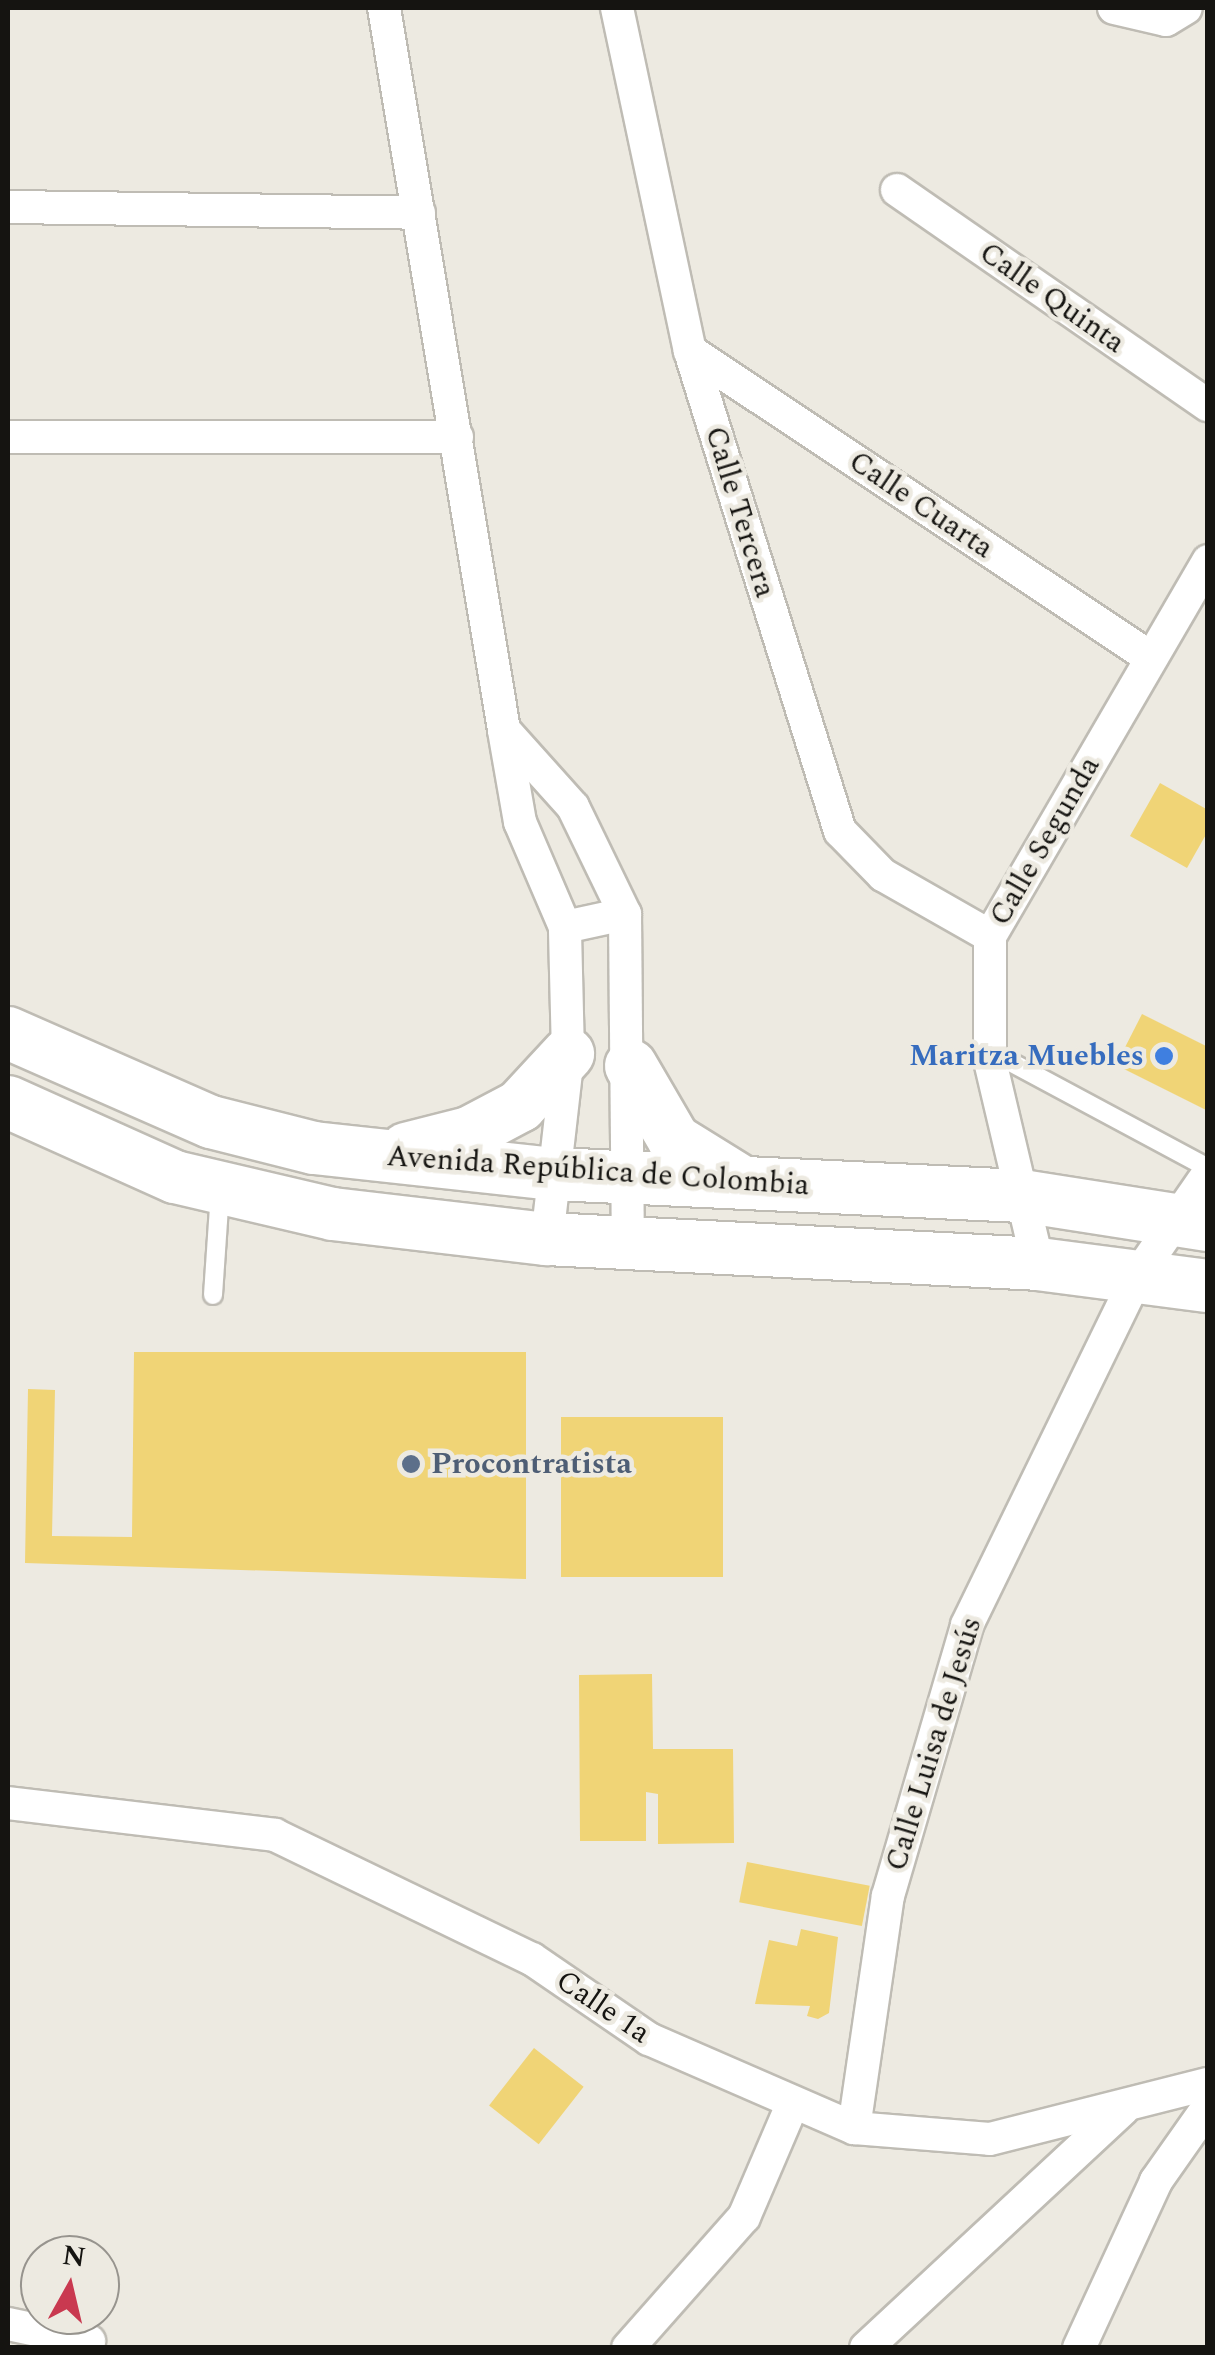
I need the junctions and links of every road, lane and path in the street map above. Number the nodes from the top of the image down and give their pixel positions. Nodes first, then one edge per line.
1 (384, 8) edge
2 (617, 8) edge
3 (1114, 8) edge
4 (1186, 8) edge
5 (897, 190) dead end
6 (8, 207) edge
7 (419, 213) junction
8 (690, 351) junction
9 (1208, 405) edge
10 (8, 436) edge
11 (457, 437) junction
12 (1208, 560) edge
13 (1151, 658) junction
14 (504, 730) junction
15 (625, 914) junction
16 (565, 927) junction
17 (990, 936) junction
18 (8, 1033) edge
19 (990, 1051) junction
20 (568, 1054) junction
21 (631, 1066) junction
22 (8, 1102) edge
23 (362, 1154) junction
24 (1208, 1171) edge
25 (555, 1174) junction
26 (630, 1177) junction
27 (747, 1184) junction
28 (220, 1190) junction
29 (1022, 1196) junction
30 (1192, 1222) edge
31 (547, 1240) junction
32 (628, 1244) junction
33 (1038, 1264) junction
34 (1138, 1275) junction
35 (1208, 1286) edge
36 (213, 1295) dead end
37 (8, 1803) edge
38 (1208, 2084) edge
39 (792, 2105) junction
40 (1208, 2108) edge
41 (1122, 2110) junction
42 (854, 2128) junction
43 (8, 2324) edge
44 (89, 2341) dead end
45 (628, 2348) edge
46 (866, 2348) edge
47 (1079, 2348) edge

1 - 7 street
2 - 8 street, Calle Tercera
3 - 4 street
5 - 9 street, Calle Quinta
6 - 7 street
7 - 11 street
8 - 13 street, Calle Cuarta
8 - 17 street, Calle Tercera
10 - 11 street
11 - 14 street
12 - 13 street, Calle Segunda
13 - 17 street, Calle Segunda
14 - 15 street
14 - 16 street
15 - 16 street
15 - 21 street
16 - 20 street
17 - 19 street, Calle Segunda
18 - 23 main road, Avenida República de Colombia
19 - 24 lane
19 - 29 street, Calle Segunda
20 - 23 main road
20 - 25 street
21 - 26 street
21 - 27 main road
22 - 28 main road
23 - 25 main road, Avenida República de Colombia
24 - 30 street, Calle Luisa de Jesús
25 - 26 main road, Avenida República de Colombia
25 - 31 street
26 - 27 main road, Avenida República de Colombia
26 - 32 street
27 - 29 main road, Avenida República de Colombia
28 - 31 main road
28 - 36 lane
29 - 30 main road, Avenida República de Colombia
29 - 33 street, Calle Segunda
30 - 34 street, Calle Luisa de Jesús
31 - 32 main road
32 - 33 main road
33 - 34 main road
34 - 35 main road
34 - 42 street, Calle Luisa de Jesús
37 - 39 street, Calle 1a
38 - 41 street, Calle 1a
39 - 42 street, Calle 1a
39 - 45 street
40 - 47 street
41 - 42 street, Calle 1a
41 - 46 street
43 - 44 street

